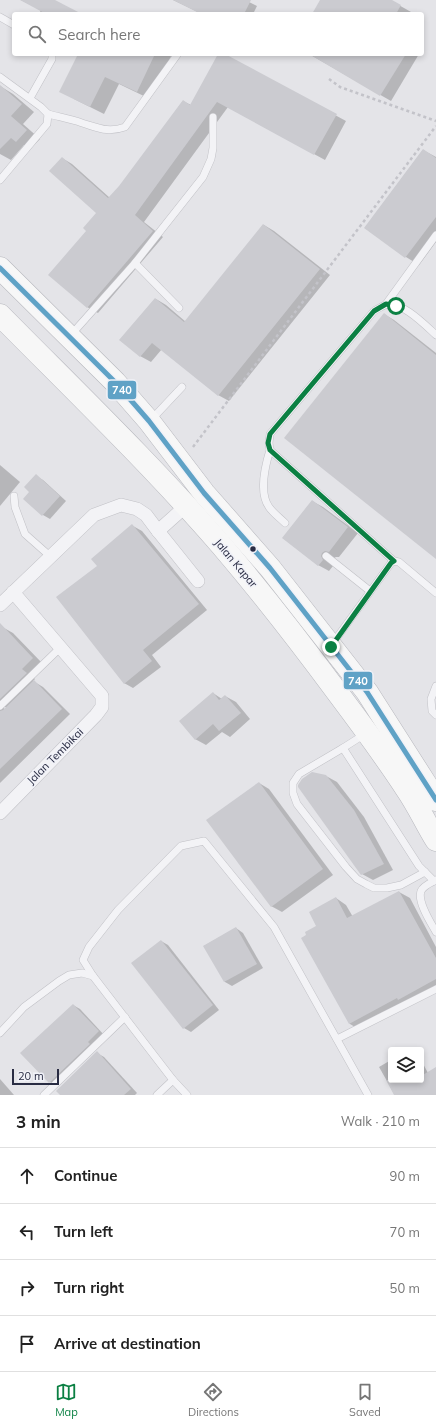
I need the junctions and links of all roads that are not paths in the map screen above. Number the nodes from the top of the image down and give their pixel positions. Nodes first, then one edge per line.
1 (0, 17) edge
2 (12, 24) edge
3 (52, 56) edge
4 (176, 56) edge
5 (0, 77) edge
6 (30, 98) junction
7 (48, 114) junction
8 (213, 117) dead end
9 (0, 180) edge
10 (436, 235) edge
11 (134, 263) junction
12 (0, 268) edge
13 (386, 304) junction
14 (179, 308) dead end
15 (0, 315) edge
16 (436, 335) edge
17 (69, 337) junction
18 (182, 387) dead end
19 (149, 421) junction
20 (270, 450) junction
21 (14, 496) dead end
22 (186, 506) junction
23 (285, 523) dead end
24 (158, 531) junction
25 (326, 556) dead end
26 (51, 557) junction
27 (394, 561) junction
28 (198, 581) dead end
29 (370, 591) junction
30 (13, 592) junction
31 (436, 593) edge
32 (0, 605) edge
33 (331, 647) junction
34 (60, 648) junction
35 (436, 686) edge
36 (0, 706) edge
37 (436, 715) edge
38 (367, 732) junction
39 (343, 748) junction
40 (436, 800) edge
41 (0, 813) edge
42 (436, 840) edge
43 (425, 872) junction
44 (435, 881) edge
45 (436, 932) edge
46 (93, 976) junction
47 (436, 988) edge
48 (125, 1017) junction
49 (0, 1032) edge
50 (337, 1039) junction
51 (173, 1080) junction
52 (44, 1095) edge
53 (157, 1095) edge
54 (187, 1095) edge
55 (368, 1095) edge

1 - 2 lane
3 - 6 lane
4 - 7 lane
5 - 6 lane
6 - 7 lane
7 - 9 lane
8 - 11 lane
10 - 13 lane
11 - 14 lane
11 - 17 lane
12 - 17 highway, Jalan Kapar
13 - 16 lane
13 - 20 lane
15 - 22 highway, Jalan Kapar
17 - 19 highway, Jalan Kapar
18 - 19 lane
19 - 33 highway, Jalan Kapar
20 - 23 lane
20 - 27 lane
21 - 26 lane
22 - 24 street
22 - 38 highway, Jalan Kapar
24 - 26 street
24 - 28 street
25 - 29 lane
26 - 30 street
27 - 29 lane
27 - 31 lane
29 - 33 lane
30 - 32 street
30 - 34 street
33 - 40 highway, Jalan Kapar
34 - 36 lane
34 - 41 street, Jalan Tembikai
35 - 37 lane
38 - 39 lane
38 - 42 highway, Jalan Kapar
39 - 43 lane
39 - 43 lane
43 - 44 lane
44 - 45 lane
46 - 48 lane
46 - 49 lane
46 - 50 lane
47 - 50 lane
48 - 51 lane
48 - 52 lane
50 - 55 lane
51 - 53 lane
51 - 54 lane

